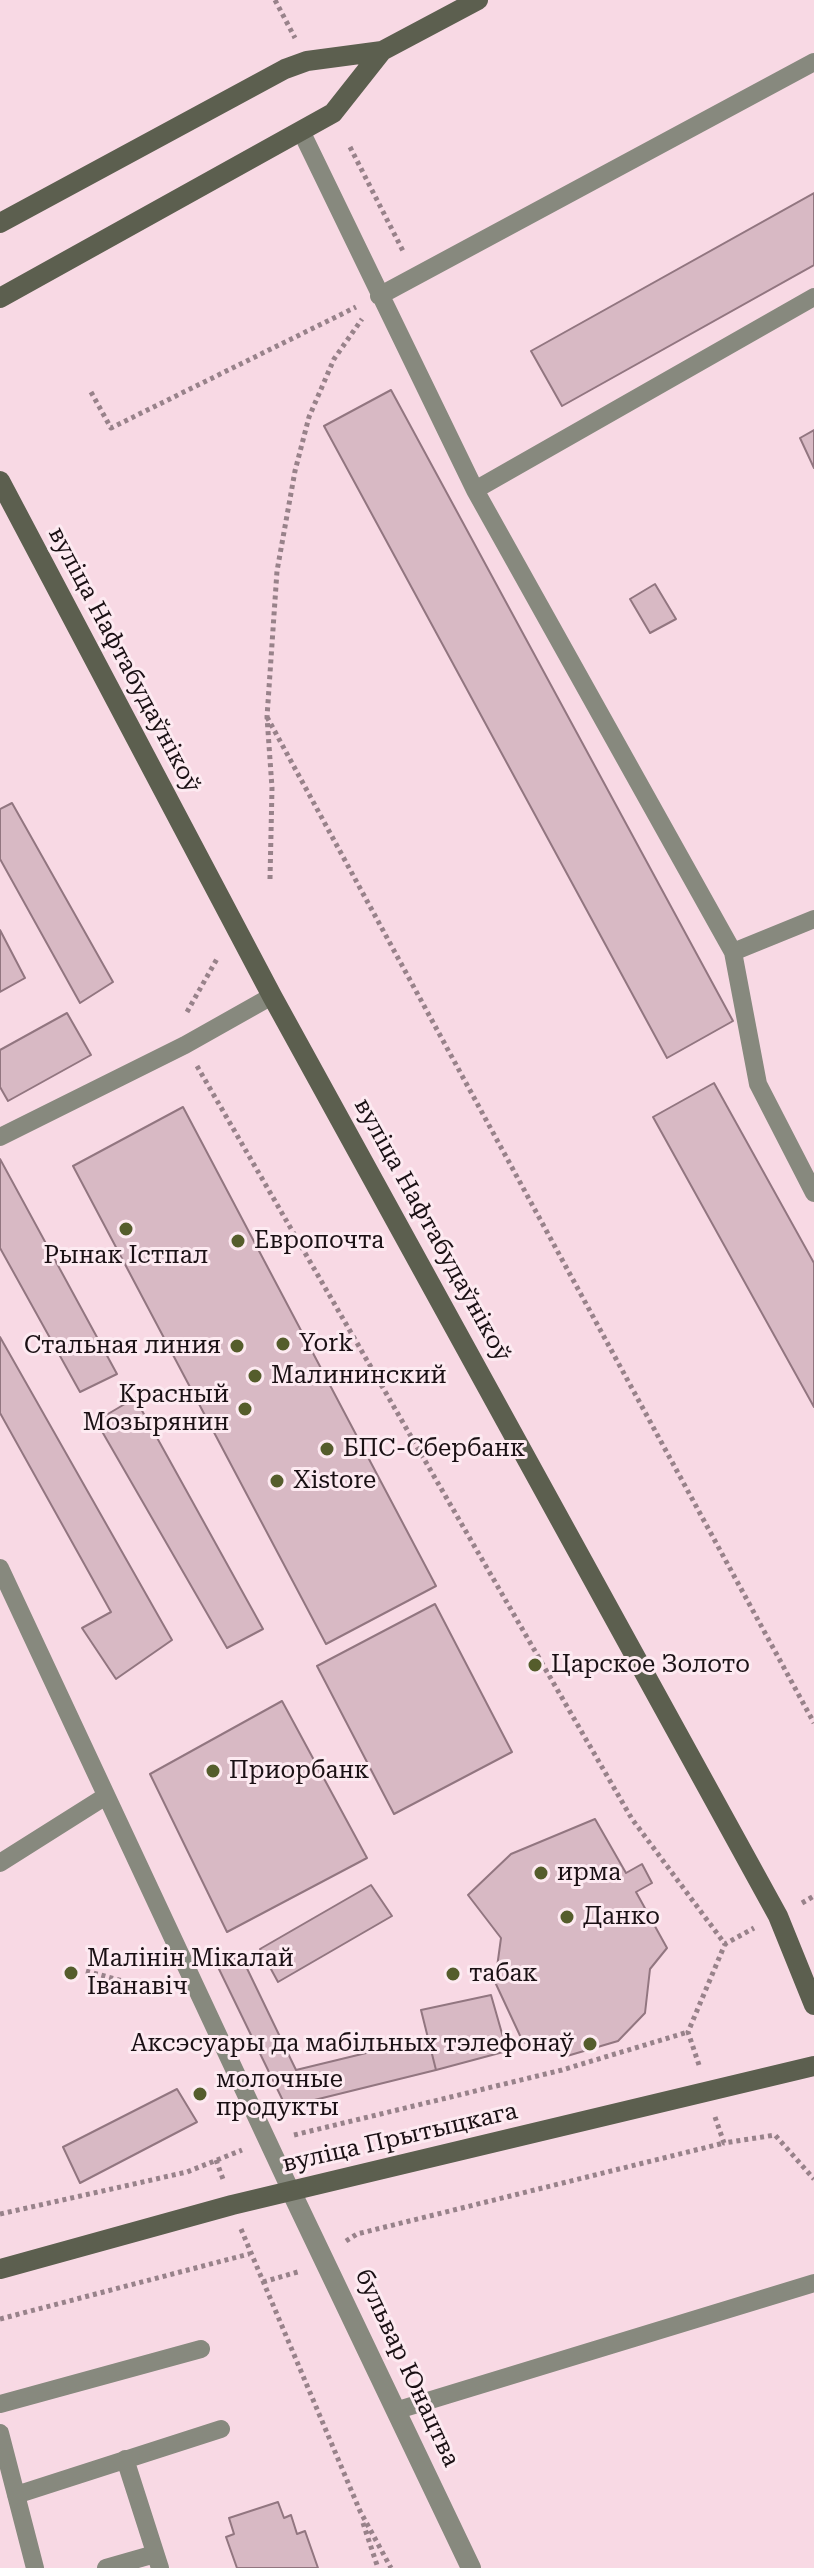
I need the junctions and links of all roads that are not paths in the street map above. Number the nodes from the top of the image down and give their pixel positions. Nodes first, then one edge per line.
1 (478, 0) edge
2 (382, 51) junction
3 (814, 62) edge
4 (302, 133) junction
5 (0, 223) edge
6 (379, 296) junction
7 (814, 297) edge
8 (0, 298) edge
9 (0, 481) edge
10 (475, 490) junction
11 (814, 919) edge
12 (733, 952) junction
13 (272, 996) junction
14 (0, 1137) edge
15 (814, 1193) edge
16 (0, 1568) edge
17 (106, 1796) junction
18 (0, 1863) edge
19 (814, 2005) edge
20 (814, 2066) edge
21 (291, 2191) junction
22 (0, 2269) edge
23 (814, 2283) edge
24 (201, 2349) dead end
25 (0, 2404) edge
26 (398, 2410) junction
27 (221, 2429) dead end
28 (0, 2433) edge
29 (125, 2459) junction
30 (16, 2495) junction
31 (158, 2561) edge
32 (35, 2568) edge
33 (106, 2568) edge
34 (471, 2568) edge

1 - 2 main road
2 - 4 main road
2 - 5 main road
3 - 6 lane
4 - 6 lane
4 - 8 main road
6 - 10 lane
7 - 10 lane
9 - 13 main road, вуліца Нафтабудаўнікоў
10 - 12 lane
11 - 12 lane
12 - 15 lane
13 - 14 lane
13 - 19 main road, вуліца Нафтабудаўнікоў
16 - 17 lane
17 - 18 lane
17 - 21 lane
20 - 21 main road, вуліца Прытыцкага
21 - 22 main road, вуліца Прытыцкага
21 - 26 street, бульвар Юнацтва
23 - 26 lane
24 - 25 lane
26 - 34 street, бульвар Юнацтва
27 - 29 lane
28 - 30 lane
29 - 30 lane
29 - 31 lane
30 - 32 lane
31 - 33 lane

